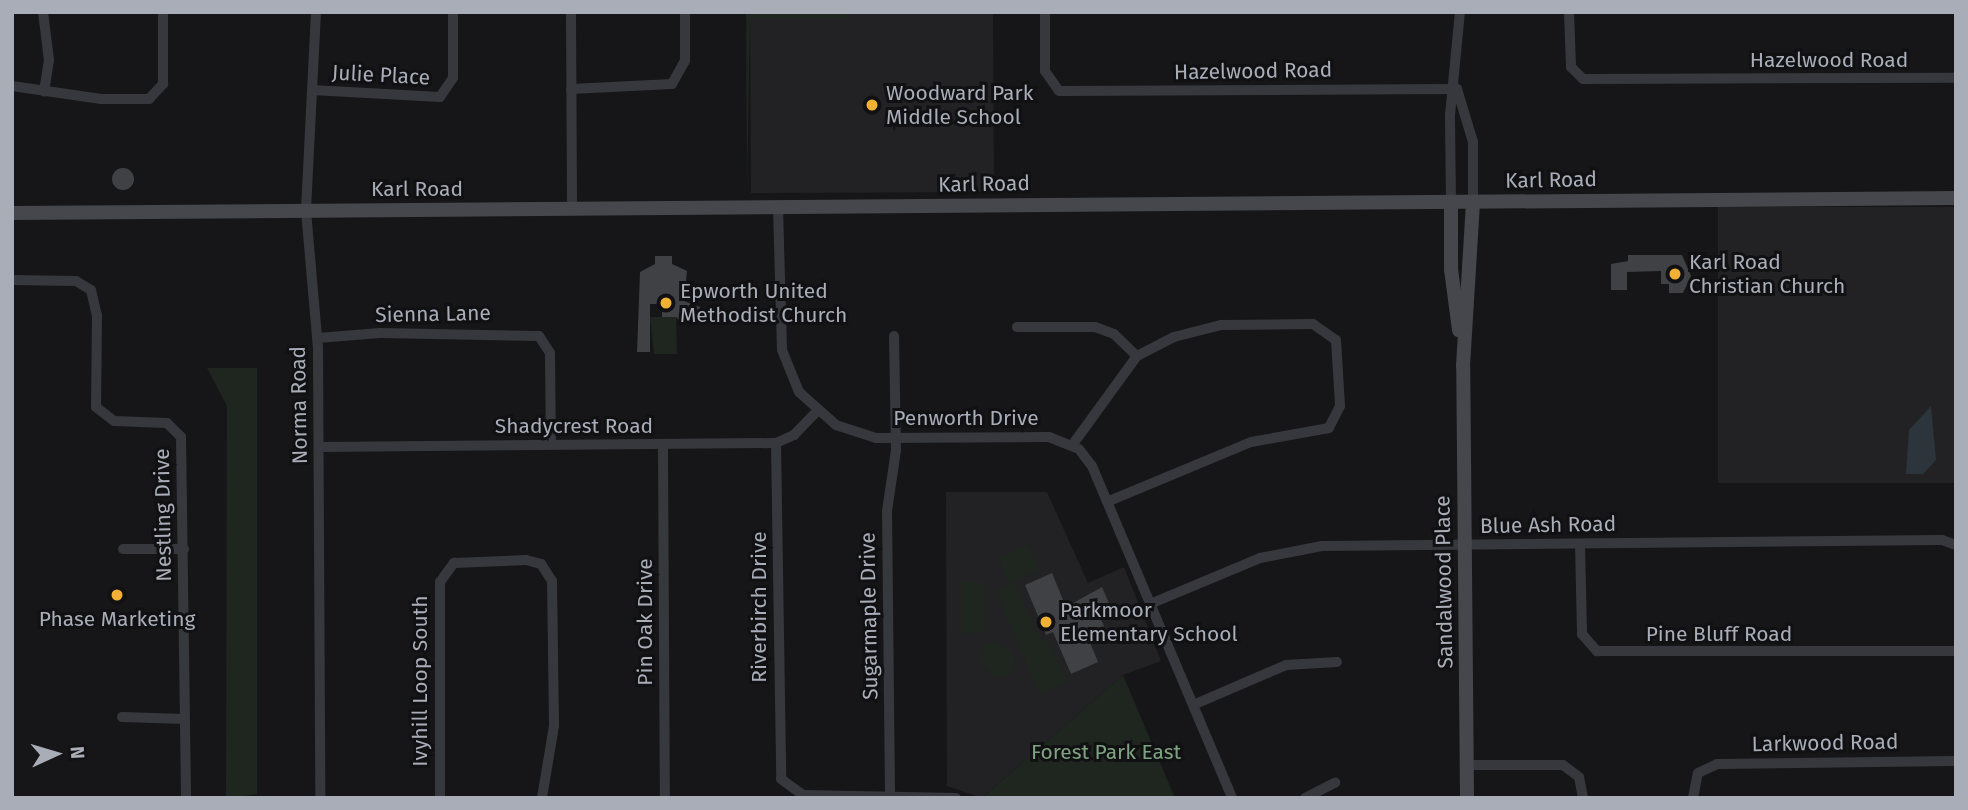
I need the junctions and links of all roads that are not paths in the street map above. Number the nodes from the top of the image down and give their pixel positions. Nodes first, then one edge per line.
1 (43, 12) edge
2 (163, 12) edge
3 (316, 12) edge
4 (453, 12) edge
5 (571, 12) edge
6 (685, 12) edge
7 (1045, 12) edge
8 (1460, 12) edge
9 (1569, 12) edge
10 (1956, 78) edge
11 (12, 86) edge
12 (571, 89) junction
13 (1457, 89) junction
14 (312, 90) junction
15 (44, 92) junction
16 (1956, 198) edge
17 (1451, 202) junction
18 (1474, 202) junction
19 (778, 207) junction
20 (572, 209) junction
21 (306, 211) junction
22 (12, 213) edge
23 (12, 280) edge
24 (1017, 327) dead end
25 (894, 337) dead end
26 (318, 338) junction
27 (1137, 356) junction
28 (1463, 366) junction
29 (817, 411) junction
30 (896, 438) junction
31 (776, 443) junction
32 (551, 444) junction
33 (1073, 444) junction
34 (663, 445) junction
35 (319, 447) junction
36 (1107, 502) junction
37 (1580, 544) junction
38 (1465, 545) junction
39 (1956, 545) edge
40 (123, 549) dead end
41 (184, 549) junction
42 (1150, 604) junction
43 (1956, 651) edge
44 (1337, 662) dead end
45 (1193, 705) junction
46 (122, 718) dead end
47 (184, 719) junction
48 (1956, 761) edge
49 (1467, 765) junction
50 (1335, 783) dead end
51 (890, 794) junction
52 (186, 798) edge
53 (320, 798) edge
54 (440, 798) edge
55 (542, 798) edge
56 (665, 798) edge
57 (956, 798) edge
58 (1232, 798) edge
59 (1305, 798) edge
60 (1467, 798) edge
61 (1583, 798) edge
62 (1693, 798) edge

1 - 15 street
2 - 15 street
3 - 14 street, Norma Road
4 - 14 street, Julie Place
5 - 12 street
6 - 12 street
7 - 13 street, Hazelwood Road
8 - 13 street, Sandalwood Place
9 - 10 street, Hazelwood Road
11 - 15 street
12 - 20 street
13 - 17 street, Sandalwood Place
13 - 18 street, Sandalwood Place
14 - 21 street, Norma Road
16 - 18 main road, Karl Road
17 - 18 main road, Karl Road
17 - 19 main road, Karl Road
17 - 28 main road, Sandalwood Place
18 - 28 main road, Sandalwood Place
19 - 20 main road, Karl Road
19 - 29 street, Penworth Drive
20 - 21 main road, Karl Road
21 - 22 main road, Karl Road
21 - 26 street, Norma Road
23 - 41 street, Nestling Drive
24 - 27 street
25 - 30 street, Sugarmaple Drive
26 - 32 street, Sienna Lane
26 - 35 street, Norma Road
27 - 33 street
27 - 36 street
28 - 38 main road, Sandalwood Place
29 - 30 street, Penworth Drive
29 - 31 street
30 - 33 street, Penworth Drive
30 - 51 street, Sugarmaple Drive
31 - 34 street, Shadycrest Road
31 - 51 street, Riverbirch Drive
32 - 34 street, Shadycrest Road
32 - 35 street, Shadycrest Road
33 - 36 street
34 - 56 street, Pin Oak Drive
35 - 53 street, Norma Road
36 - 42 street
37 - 38 street, Blue Ash Road
37 - 39 street, Blue Ash Road
37 - 43 street, Pine Bluff Road
38 - 42 street, Blue Ash Road
38 - 49 main road, Sandalwood Place
40 - 41 street
41 - 47 street, Nestling Drive
42 - 45 street
44 - 45 street
45 - 58 street
46 - 47 street
47 - 52 street, Nestling Drive
48 - 62 street, Larkwood Road
49 - 60 main road, Sandalwood Place
49 - 61 street
50 - 59 street
51 - 57 street
54 - 55 street, Ivyhill Loop South

